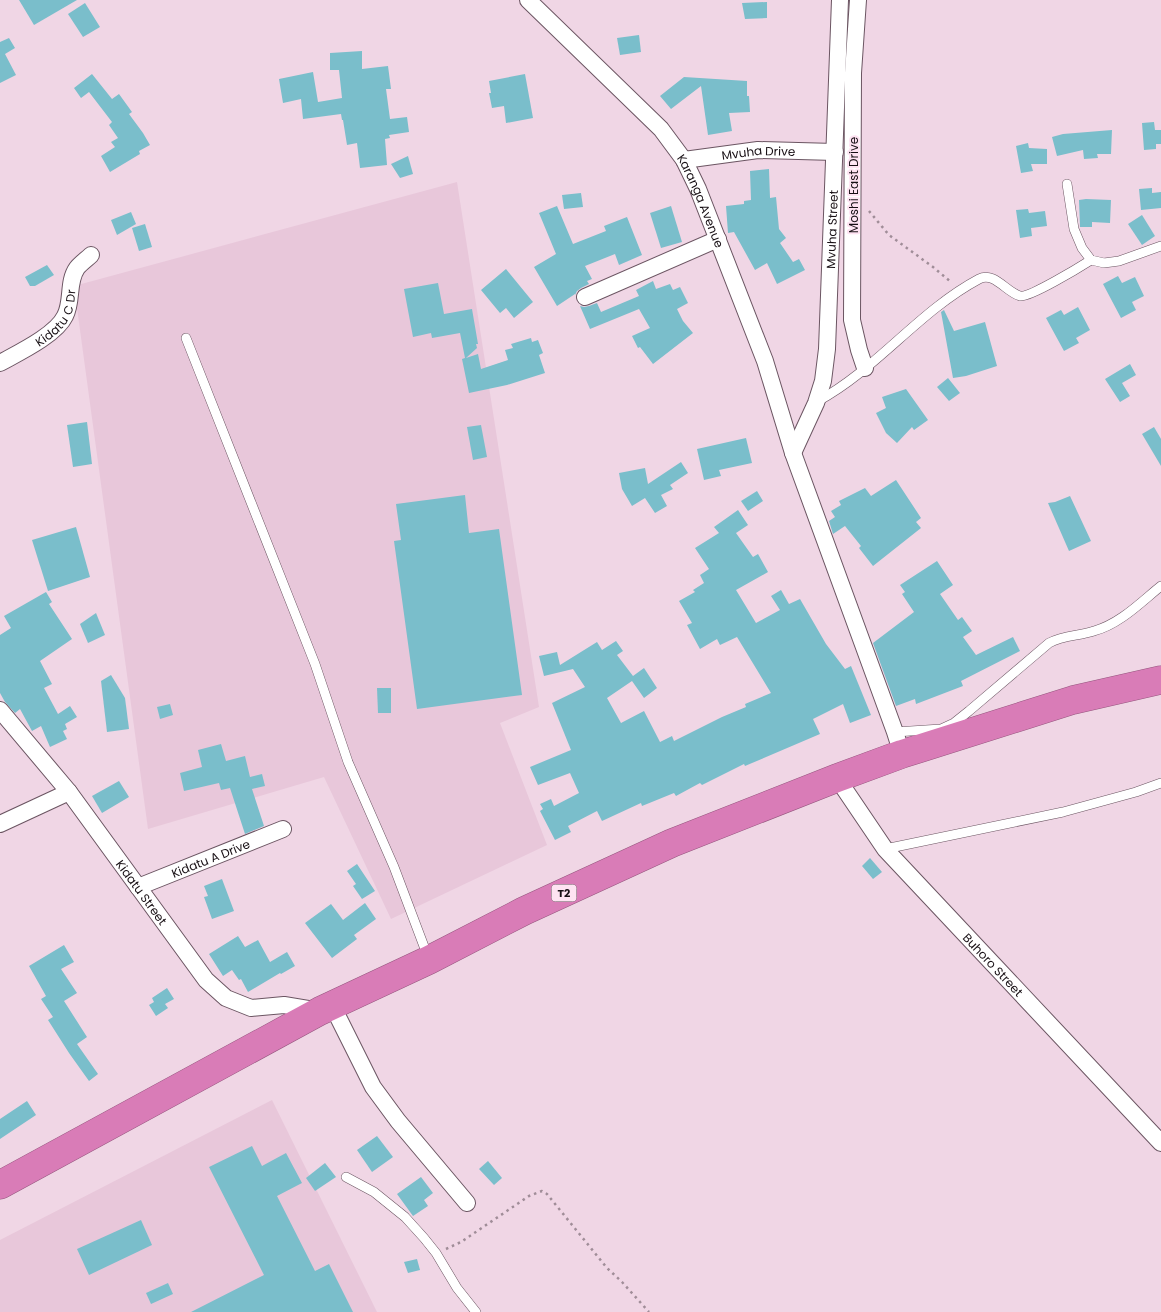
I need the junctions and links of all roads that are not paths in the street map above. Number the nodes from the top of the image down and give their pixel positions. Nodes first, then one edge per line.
1 (528, 0) edge
2 (840, 0) edge
3 (858, 0) edge
4 (835, 152) junction
5 (684, 160) junction
6 (1066, 184) dead end
7 (718, 239) junction
8 (1161, 246) edge
9 (91, 255) dead end
10 (1091, 260) junction
11 (585, 297) dead end
12 (186, 338) dead end
13 (0, 364) edge
14 (865, 368) junction
15 (816, 403) junction
16 (793, 452) junction
17 (1161, 586) edge
18 (1161, 680) edge
19 (0, 710) edge
20 (898, 743) junction
21 (837, 778) junction
22 (1161, 783) edge
23 (69, 792) junction
24 (0, 824) edge
25 (283, 829) dead end
26 (885, 849) junction
27 (138, 887) junction
28 (428, 960) junction
29 (326, 1008) junction
30 (1161, 1143) edge
31 (346, 1177) dead end
32 (0, 1185) edge
33 (467, 1203) dead end
34 (476, 1312) edge

1 - 5 street, Karanga Avenue
2 - 4 street, Mvuha Street
3 - 14 street, Moshi East Drive
4 - 5 street, Mvuha Drive
4 - 15 street, Mvuha Street
5 - 7 street, Karanga Avenue
6 - 10 lane
7 - 11 street
7 - 16 street, Karanga Avenue
8 - 10 lane
9 - 13 street, Kidatu C Dr
10 - 14 lane
12 - 28 lane
14 - 15 lane
15 - 16 street, Mvuha Street
16 - 20 street, Karanga Avenue
17 - 20 lane
18 - 20 highway, T2
19 - 23 street, Kidatu Street
20 - 21 highway, T2
21 - 26 street, Buhoro Street
21 - 28 highway, T2
22 - 26 lane
23 - 24 street
23 - 27 street, Kidatu Street
25 - 27 street, Kidatu A Drive
26 - 30 street, Buhoro Street
27 - 29 street, Kidatu Street
28 - 29 highway, T2
29 - 32 highway, T2
29 - 33 street
31 - 34 lane

